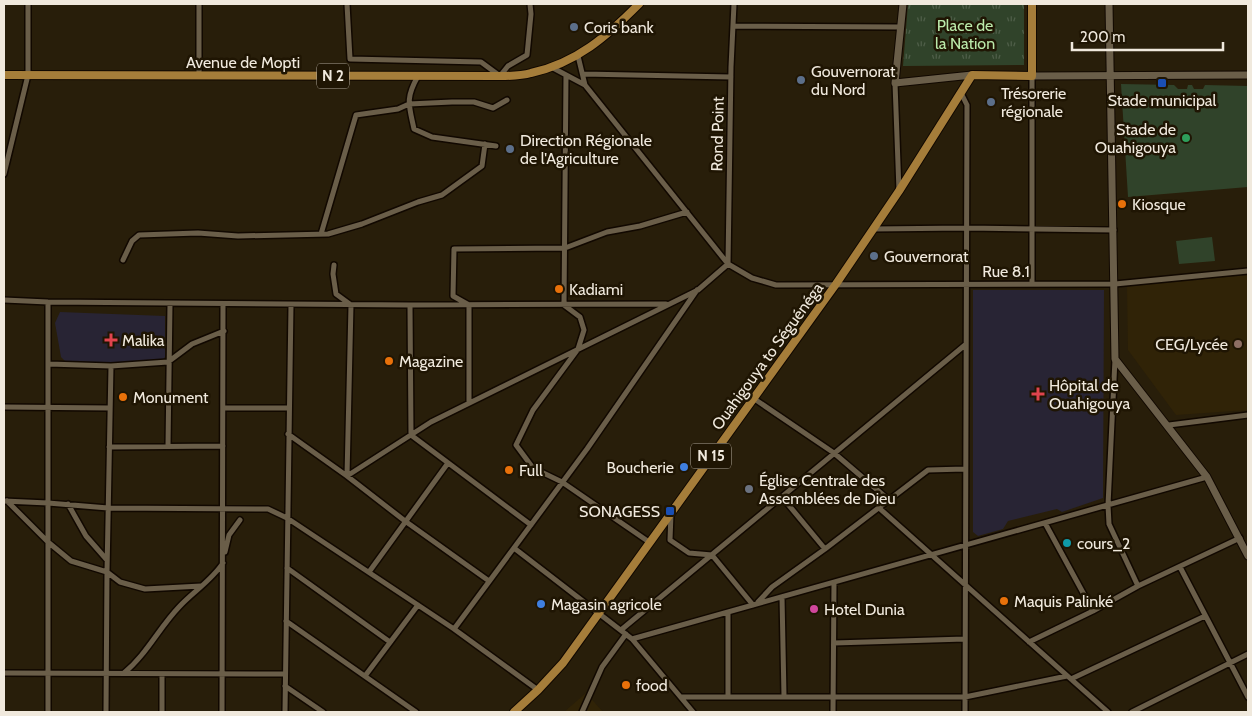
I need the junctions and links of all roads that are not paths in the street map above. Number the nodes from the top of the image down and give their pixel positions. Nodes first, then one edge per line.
1 (28, 4) edge
2 (199, 4) edge
3 (347, 4) edge
4 (530, 4) edge
5 (639, 4) edge
6 (734, 4) edge
7 (904, 4) edge
8 (1032, 4) edge
9 (1109, 4) edge
10 (733, 26) junction
11 (901, 27) junction
12 (578, 56) junction
13 (552, 68) junction
14 (583, 74) junction
15 (566, 75) junction
16 (972, 75) junction
17 (1248, 75) edge
18 (4, 76) edge
19 (28, 76) junction
20 (199, 76) junction
21 (418, 76) junction
22 (500, 76) junction
23 (1032, 76) junction
24 (1111, 76) junction
25 (731, 77) junction
26 (896, 83) junction
27 (585, 85) junction
28 (961, 93) junction
29 (507, 100) dead end
30 (409, 104) junction
31 (485, 144) junction
32 (496, 146) dead end
33 (4, 174) edge
34 (899, 191) junction
35 (686, 212) junction
36 (966, 228) junction
37 (1032, 228) junction
38 (873, 229) junction
39 (1114, 230) junction
40 (321, 234) junction
41 (565, 248) junction
42 (123, 260) dead end
43 (728, 264) junction
44 (334, 265) dead end
45 (1248, 271) edge
46 (1032, 283) junction
47 (836, 284) junction
48 (966, 284) junction
49 (1115, 284) junction
50 (698, 290) junction
51 (4, 300) edge
52 (48, 302) junction
53 (170, 304) junction
54 (223, 304) junction
55 (564, 304) junction
56 (669, 304) junction
57 (291, 305) junction
58 (351, 305) junction
59 (410, 305) junction
60 (469, 305) junction
61 (224, 331) junction
62 (965, 345) junction
63 (578, 349) junction
64 (1115, 358) junction
65 (168, 362) junction
66 (49, 364) junction
67 (111, 366) junction
68 (753, 398) junction
69 (469, 403) junction
70 (4, 407) edge
71 (48, 407) junction
72 (110, 408) junction
73 (223, 408) junction
74 (289, 408) junction
75 (1248, 415) edge
76 (1169, 425) junction
77 (288, 434) junction
78 (411, 435) junction
79 (168, 446) junction
80 (223, 446) junction
81 (109, 447) junction
82 (834, 453) junction
83 (448, 464) junction
84 (965, 469) junction
85 (347, 476) junction
86 (1208, 477) junction
87 (562, 482) junction
88 (782, 497) junction
89 (889, 500) junction
90 (6, 501) edge
91 (48, 502) junction
92 (68, 504) junction
93 (1108, 505) junction
94 (108, 508) junction
95 (878, 508) junction
96 (223, 510) junction
97 (671, 512) junction
98 (287, 518) junction
99 (240, 520) dead end
100 (405, 521) junction
101 (1045, 523) junction
102 (531, 525) junction
103 (1240, 538) junction
104 (48, 542) junction
105 (649, 542) junction
106 (966, 546) junction
107 (514, 548) junction
108 (825, 549) junction
109 (712, 555) junction
110 (931, 555) junction
111 (1248, 556) edge
112 (107, 560) junction
113 (223, 564) junction
114 (1180, 567) junction
115 (287, 568) junction
116 (107, 572) junction
117 (368, 572) junction
118 (489, 581) junction
119 (834, 582) junction
120 (202, 586) junction
121 (965, 586) junction
122 (1138, 586) junction
123 (782, 597) junction
124 (756, 604) junction
125 (418, 605) junction
126 (598, 612) junction
127 (728, 612) junction
128 (1093, 612) junction
129 (1206, 616) junction
130 (286, 621) junction
131 (454, 629) junction
132 (621, 630) junction
133 (626, 634) junction
134 (632, 639) junction
135 (965, 639) junction
136 (390, 642) junction
137 (1029, 642) junction
138 (834, 643) junction
139 (1248, 654) edge
140 (1231, 662) junction
141 (4, 673) edge
142 (48, 673) junction
143 (106, 673) junction
144 (123, 673) junction
145 (162, 674) junction
146 (223, 674) junction
147 (285, 674) junction
148 (365, 676) junction
149 (1069, 678) junction
150 (285, 686) junction
151 (538, 690) junction
152 (784, 696) junction
153 (833, 696) junction
154 (965, 696) junction
155 (680, 697) junction
156 (728, 697) junction
157 (1248, 697) edge
158 (48, 712) edge
159 (106, 712) edge
160 (162, 712) edge
161 (222, 712) edge
162 (285, 712) edge
163 (323, 712) edge
164 (416, 712) edge
165 (514, 712) edge
166 (582, 712) edge
167 (693, 712) edge
168 (834, 712) edge
169 (965, 712) edge
170 (1108, 712) edge
171 (1132, 712) edge

1 - 19 street
2 - 20 street
3 - 22 street
4 - 22 street
5 - 12 main road, Avenue de Mopti / N 2
6 - 10 street, Rond Point
7 - 11 main road
8 - 23 main road
9 - 24 main road
10 - 11 street
10 - 25 street, Rond Point
11 - 26 main road
12 - 13 main road, Avenue de Mopti / N 2
12 - 14 street, Rue 8.1
13 - 15 street, Rue 8.1
13 - 22 main road, Avenue de Mopti / N 2
14 - 25 street
14 - 27 street, Rue 8.1
15 - 27 street, Rue 8.1
15 - 41 street
16 - 23 main road
16 - 26 main road
16 - 28 main road, Ouahigouya to Séguénéga / N 15
17 - 24 main road
18 - 19 main road, Avenue de Mopti / N 2
19 - 20 main road, Avenue de Mopti / N 2
19 - 33 street
20 - 21 main road, Avenue de Mopti / N 2
21 - 22 main road, Avenue de Mopti / N 2
21 - 30 street
23 - 24 main road
23 - 37 street
24 - 39 main road
25 - 43 street, Rond Point
26 - 34 street
27 - 35 street, Rue 8.1
28 - 34 main road, Ouahigouya to Séguénéga / N 15
28 - 36 street
29 - 30 street
30 - 31 street
30 - 40 street
31 - 32 street
31 - 40 street
34 - 38 main road, Ouahigouya to Séguénéga / N 15
35 - 41 street
35 - 43 street, Rue 8.1
36 - 37 street
36 - 38 street
36 - 48 street
37 - 39 street
37 - 46 street
38 - 47 main road, Ouahigouya to Séguénéga / N 15
39 - 49 main road
40 - 42 street
41 - 55 street
41 - 60 street
43 - 47 street, Rue 8.1
43 - 50 street
44 - 58 street
45 - 49 street, Rue 8.1
46 - 48 street, Rue 8.1
46 - 49 street, Rue 8.1
47 - 48 street, Rue 8.1
47 - 68 main road, Ouahigouya to Séguénéga / N 15
48 - 62 street
49 - 64 main road
50 - 56 street
50 - 87 street
51 - 52 street
52 - 53 street
52 - 66 street
53 - 54 street
53 - 65 street
54 - 57 street
54 - 61 street
55 - 56 street
55 - 60 street
55 - 63 street
56 - 63 street
57 - 58 street
57 - 74 street
58 - 59 street
58 - 85 street
59 - 60 street
59 - 78 street
60 - 69 street
61 - 65 street
61 - 73 street
62 - 82 street
62 - 84 street
63 - 69 street
63 - 87 street
64 - 76 main road
64 - 93 street
65 - 67 street
65 - 79 street
66 - 67 street
66 - 71 street
67 - 72 street
68 - 82 street
68 - 97 main road, Ouahigouya to Séguénéga / N 15
69 - 78 street
70 - 71 street
71 - 72 street
71 - 91 street
72 - 81 street
73 - 74 street
73 - 80 street
74 - 77 street
75 - 76 street
76 - 86 main road
77 - 85 street
77 - 98 street
78 - 83 street
78 - 85 street
79 - 80 street
79 - 81 street
80 - 96 street
81 - 94 street
82 - 88 street
82 - 89 street
83 - 100 street
83 - 102 street
84 - 89 street
84 - 106 street
85 - 100 street
86 - 93 street
86 - 103 main road
87 - 102 street
87 - 105 street
88 - 108 street
88 - 109 street
89 - 95 street
90 - 91 street
90 - 104 street
91 - 92 street
91 - 104 street
92 - 94 street
92 - 112 street
93 - 101 street
93 - 122 street
94 - 96 street
94 - 112 street
95 - 108 street
95 - 110 street
96 - 98 street
96 - 113 street
97 - 105 main road, Ouahigouya to Séguénéga / N 15
97 - 109 street
98 - 115 street
98 - 117 street
99 - 113 street
100 - 117 street
100 - 118 street
101 - 106 street
101 - 128 street
102 - 107 street
103 - 111 main road
103 - 114 street
104 - 116 street
104 - 142 street
105 - 126 main road, Ouahigouya to Séguénéga / N 15
106 - 110 street
106 - 121 street
107 - 118 street
107 - 126 street
108 - 124 street
109 - 124 street
109 - 132 street
110 - 119 street
110 - 121 street
112 - 116 street
113 - 120 street
113 - 146 street
114 - 122 street
114 - 129 street
115 - 130 street
115 - 136 street
116 - 120 street
116 - 143 street
117 - 125 street
118 - 131 street
119 - 123 street
119 - 138 street
120 - 144 street
121 - 135 street
121 - 137 street
122 - 128 street
123 - 124 street
123 - 152 street
124 - 127 street
125 - 131 street
125 - 136 street
126 - 132 street
126 - 151 main road, Ouahigouya to Séguénéga / N 15
127 - 134 street
127 - 156 street
128 - 137 street
129 - 140 street
129 - 149 street
130 - 147 street
130 - 148 street
131 - 151 street
132 - 133 street
133 - 134 street
133 - 166 street
134 - 155 street
135 - 138 street
135 - 154 street
136 - 148 street
137 - 149 street
138 - 153 street
139 - 140 street
140 - 157 street
140 - 171 street
141 - 142 street
142 - 143 street
142 - 158 street
143 - 144 street
143 - 159 street
144 - 145 street
145 - 146 street
145 - 160 street
146 - 147 street
146 - 161 street
147 - 150 street
148 - 164 street
149 - 154 street
149 - 170 street
150 - 162 street
150 - 163 street
151 - 165 main road, Ouahigouya to Séguénéga / N 15
152 - 153 street
152 - 156 street
153 - 154 street
153 - 168 street
154 - 169 street
155 - 156 street
155 - 167 street

